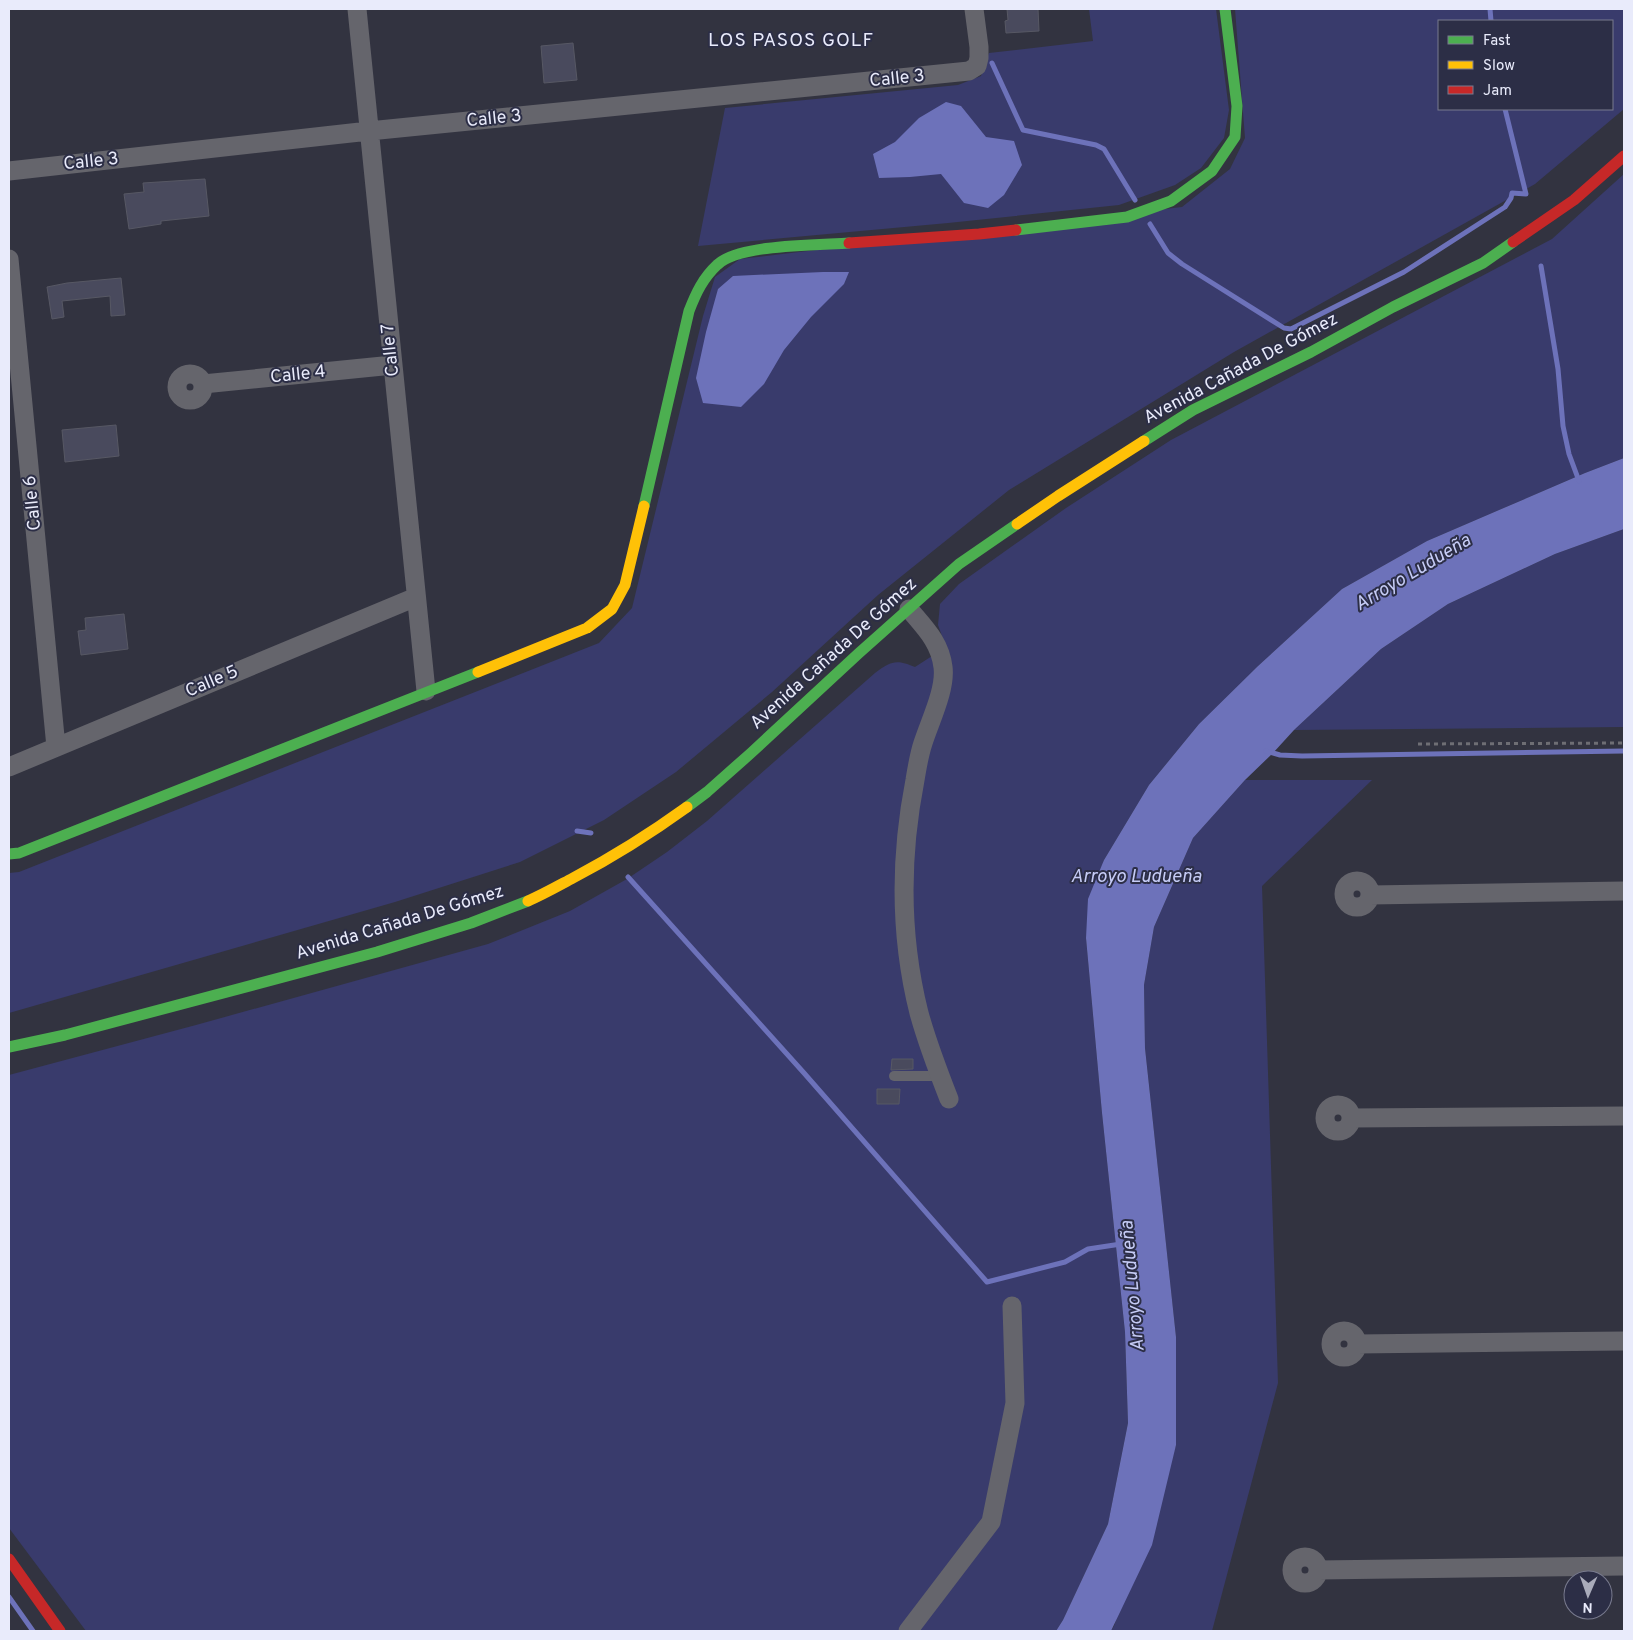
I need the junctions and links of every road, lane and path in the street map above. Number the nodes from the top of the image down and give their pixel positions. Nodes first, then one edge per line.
1 (357, 9) edge
2 (974, 9) edge
3 (1225, 9) edge
4 (369, 131) junction
5 (1624, 156) edge
6 (9, 170) edge
7 (9, 259) edge
8 (393, 366) junction
9 (203, 384) dead end
10 (416, 597) junction
11 (909, 609) junction
12 (426, 691) junction
13 (1624, 743) edge
14 (1418, 744) dead end
15 (56, 747) junction
16 (9, 767) edge
17 (9, 854) edge
18 (1624, 891) edge
19 (1370, 894) dead end
20 (9, 1048) edge
21 (894, 1076) dead end
22 (940, 1076) junction
23 (949, 1099) dead end
24 (1624, 1116) edge
25 (1351, 1118) dead end
26 (1012, 1306) dead end
27 (1624, 1341) edge
28 (1357, 1344) dead end
29 (9, 1559) edge
30 (1624, 1566) edge
31 (1318, 1570) dead end
32 (60, 1631) edge
33 (908, 1631) edge

1 - 4 street, Calle 7
2 - 4 street, Calle 3
3 - 12 street
4 - 6 street, Calle 3
4 - 8 street, Calle 7
5 - 11 street, Avenida Cañada De Gómez
7 - 15 street, Calle 6
8 - 9 street, Calle 4
8 - 10 street, Calle 7
10 - 12 street, Calle 7
10 - 15 street, Calle 5
11 - 20 street, Avenida Cañada De Gómez
11 - 22 street
12 - 17 street
13 - 14 path
15 - 16 street, Calle 5
18 - 19 street
21 - 22 lane
22 - 23 street
24 - 25 street
26 - 33 street
27 - 28 street
29 - 32 street
30 - 31 street

